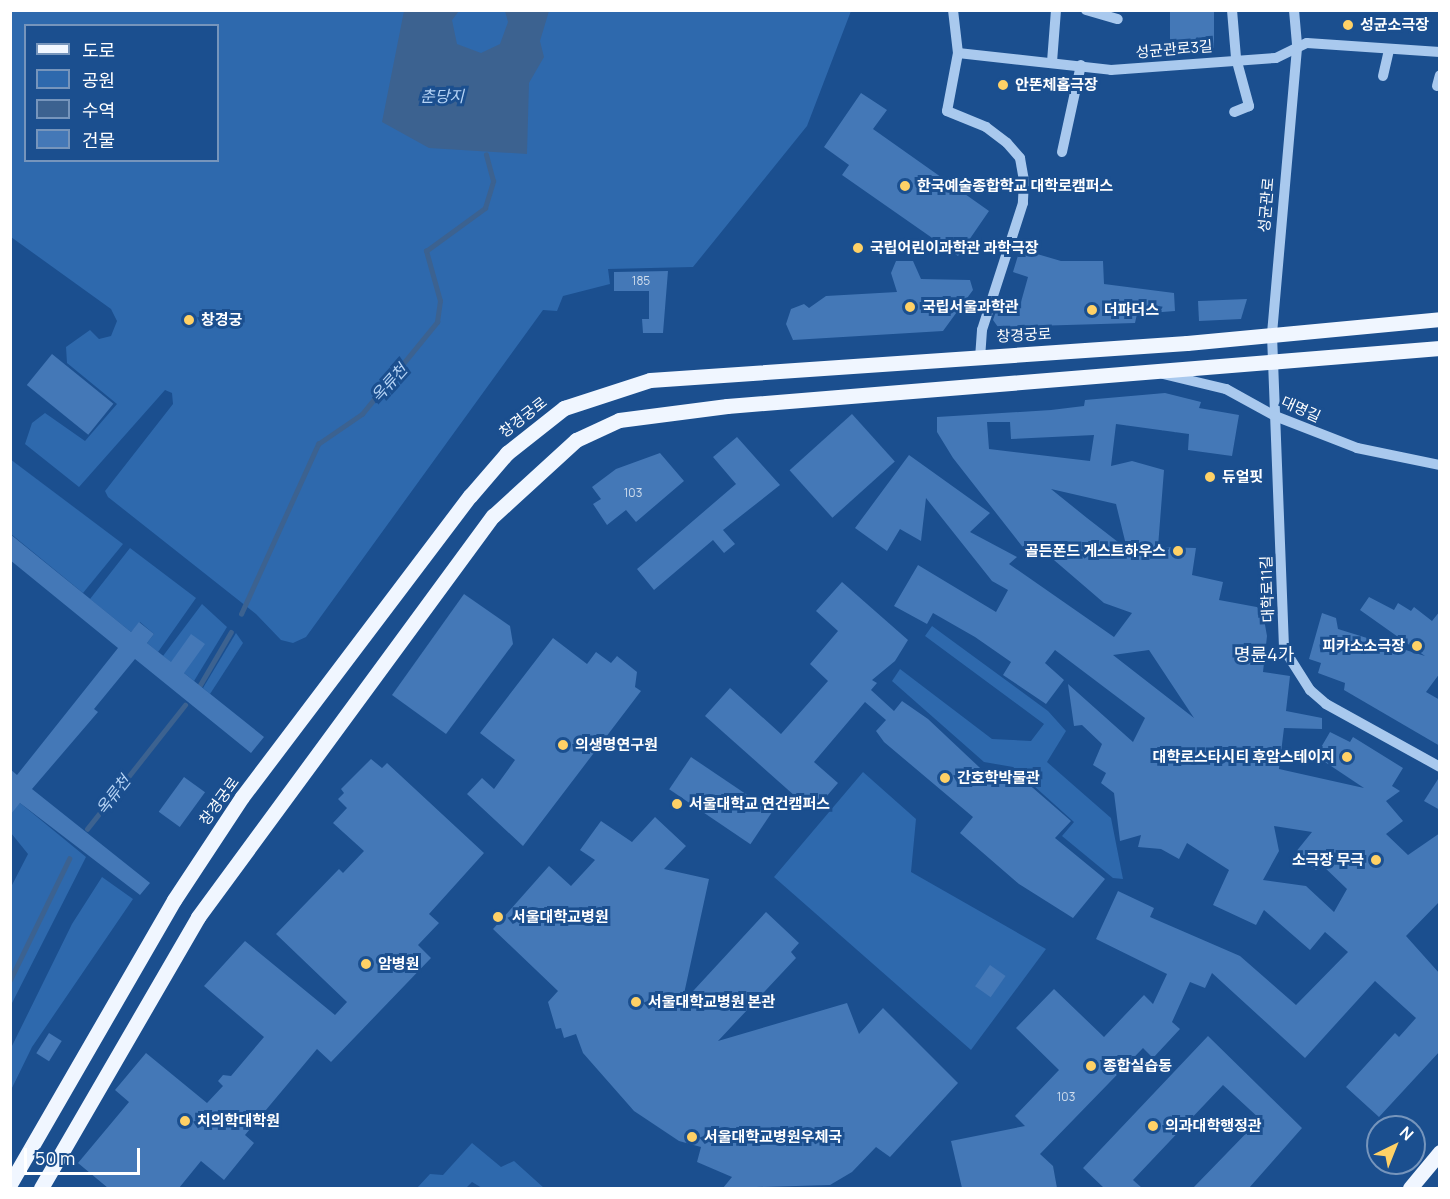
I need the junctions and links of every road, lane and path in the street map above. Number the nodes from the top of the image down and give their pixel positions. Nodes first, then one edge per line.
1 (953, 10) edge
2 (1056, 10) edge
3 (1086, 10) edge
4 (1232, 10) edge
5 (1293, 10) edge
6 (1118, 19) dead end
7 (1297, 48) junction
8 (1389, 50) junction
9 (1440, 52) edge
10 (958, 53) junction
11 (1236, 58) junction
12 (1052, 62) junction
13 (1081, 65) junction
14 (1383, 76) dead end
15 (1234, 112) dead end
16 (1062, 152) dead end
17 (1440, 319) edge
18 (1272, 335) junction
19 (1440, 348) edge
20 (980, 356) junction
21 (1273, 364) junction
22 (1154, 372) junction
23 (1275, 416) junction
24 (1440, 465) edge
25 (1440, 767) edge
26 (1440, 1152) edge
27 (10, 1184) edge
28 (41, 1188) edge
29 (1410, 1188) edge

1 - 10 street
2 - 12 street
3 - 6 street
4 - 11 street
5 - 7 street, 성균관로
7 - 8 street
7 - 11 street, 성균관로3길
7 - 18 street, 성균관로
8 - 9 street
8 - 14 street
10 - 12 street, 성균관로3길
10 - 20 street
11 - 13 street, 성균관로3길
11 - 15 street
12 - 13 street, 성균관로3길
13 - 16 street
17 - 18 main road, 창경궁로
18 - 20 main road, 창경궁로
18 - 21 street, 성균관로
19 - 21 main road
20 - 27 main road, 창경궁로
21 - 22 main road
21 - 23 street, 대학로11길
22 - 23 street, 대명길
22 - 28 main road
23 - 24 street, 대명길
23 - 25 street, 대학로11길
26 - 29 main road

